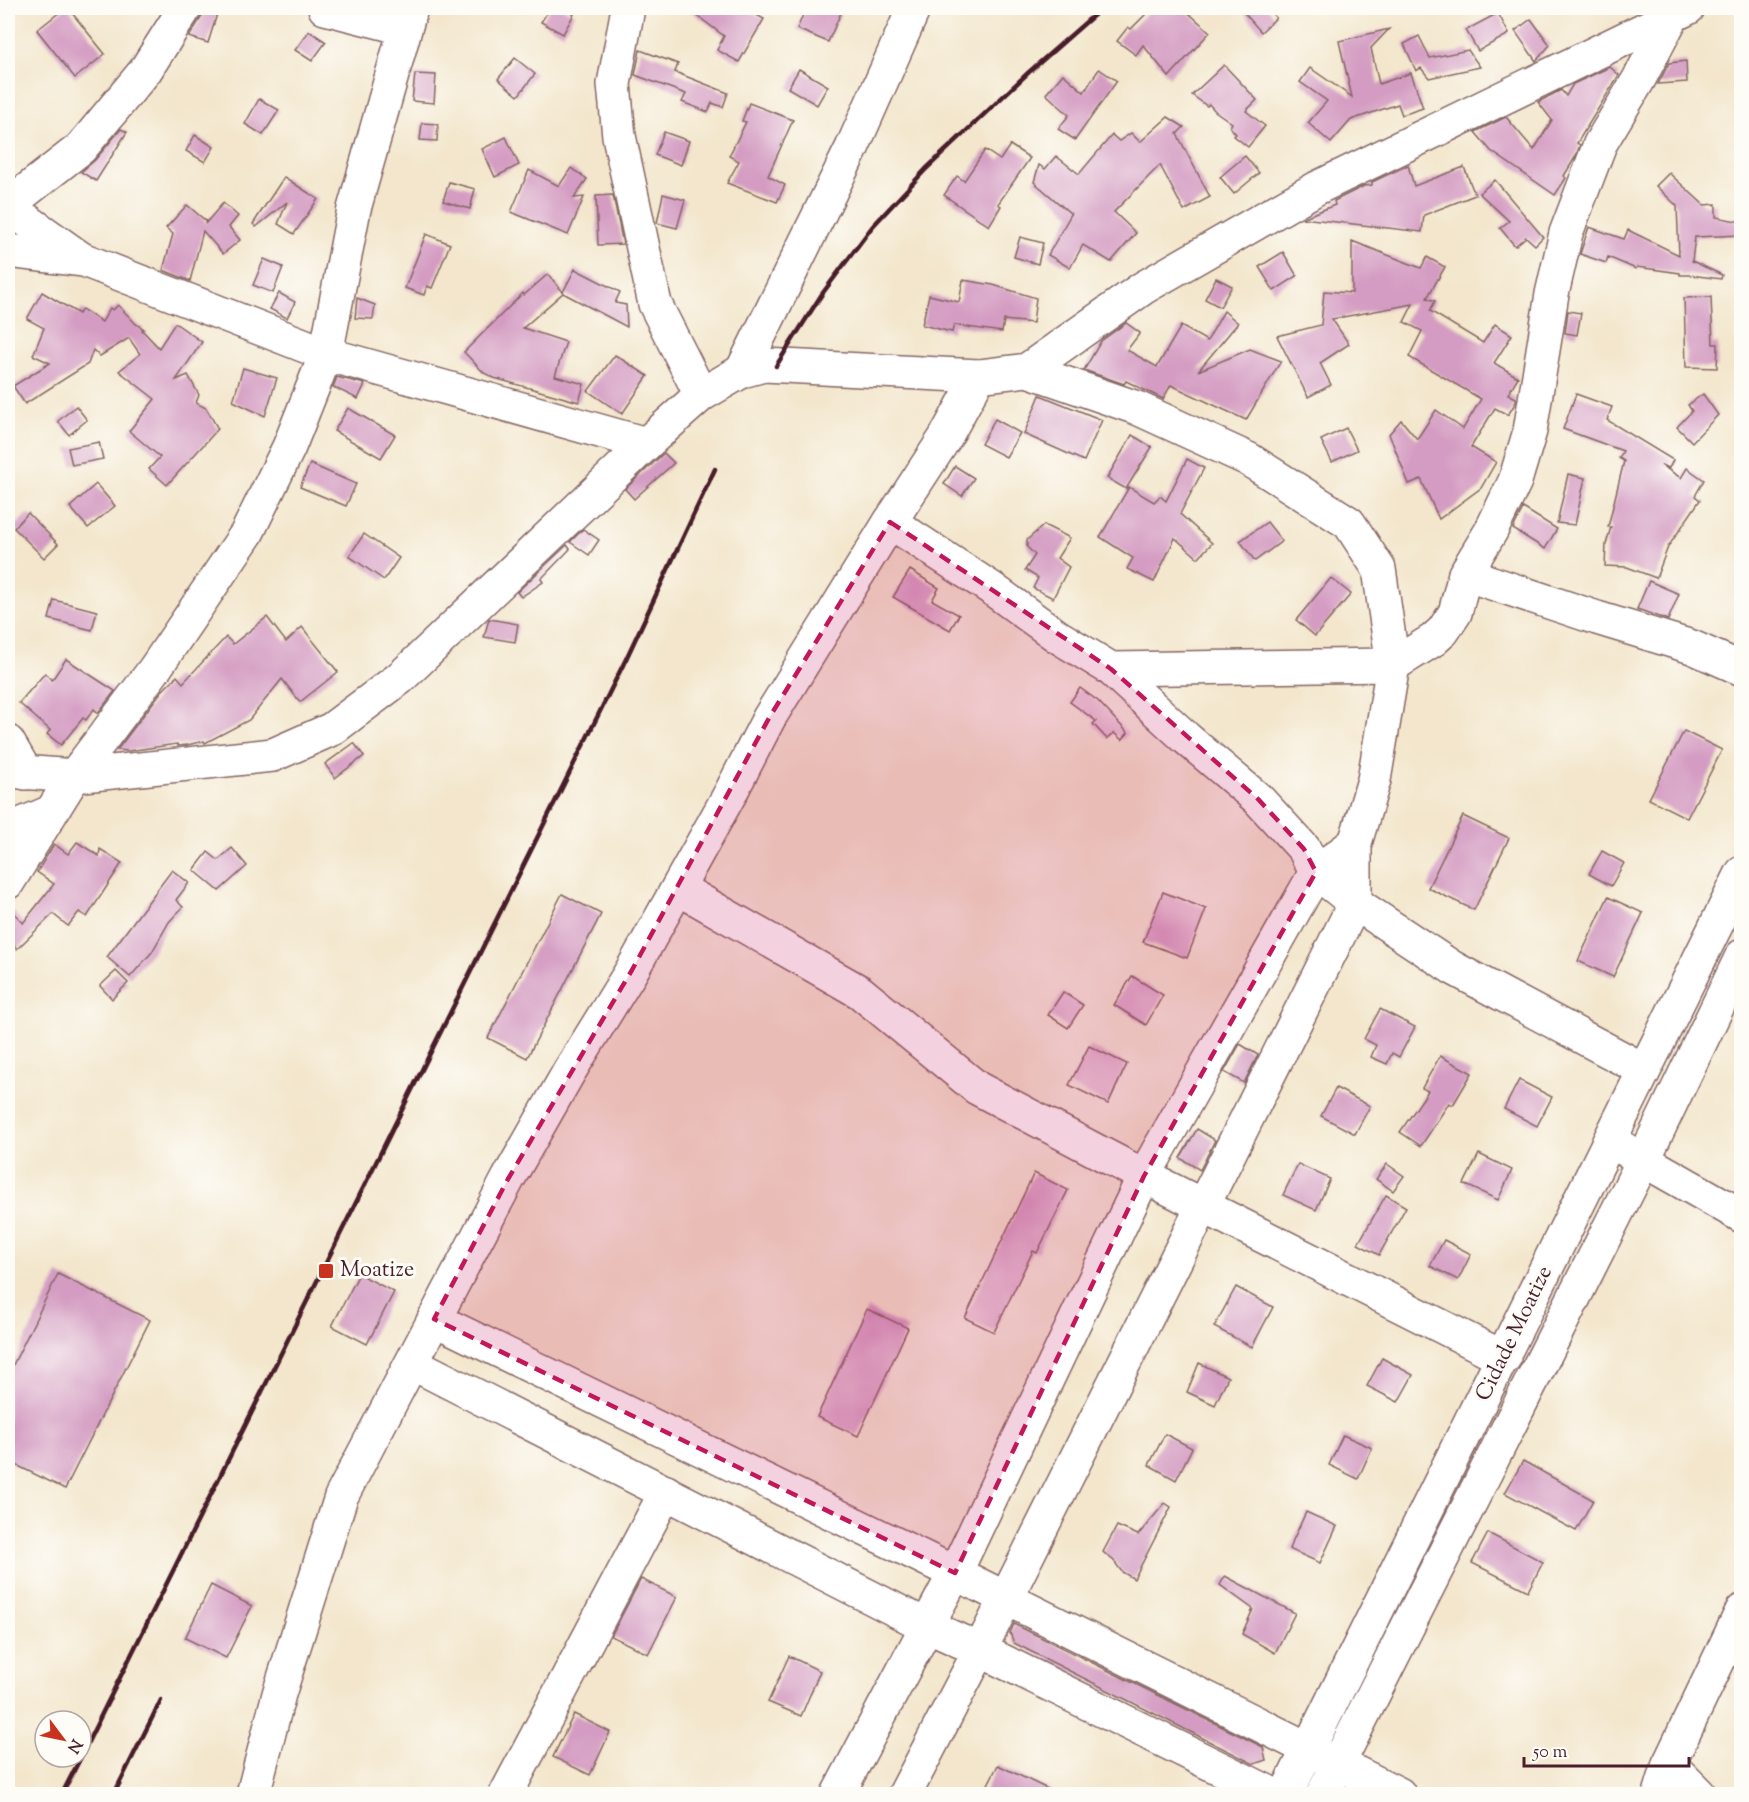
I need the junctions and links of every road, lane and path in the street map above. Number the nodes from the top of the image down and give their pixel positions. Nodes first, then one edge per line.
1 (185, 8) edge
2 (325, 8) edge
3 (628, 8) edge
4 (914, 8) edge
5 (1680, 9) edge
6 (408, 18) edge
7 (8, 206) edge
8 (8, 251) edge
9 (84, 260) junction
10 (326, 354) junction
11 (1027, 370) junction
12 (742, 371) junction
13 (979, 376) junction
14 (701, 395) junction
15 (646, 444) junction
16 (890, 522) junction
17 (1465, 574) junction
18 (1393, 665) junction
19 (1111, 669) junction
20 (1742, 669) edge
21 (8, 742) edge
22 (16, 772) edge
23 (74, 776) junction
24 (51, 812) junction
25 (8, 830) edge
26 (1355, 843) junction
27 (1316, 872) junction
28 (1742, 873) edge
29 (8, 882) edge
30 (678, 888) junction
31 (1355, 903) junction
32 (1742, 956) edge
33 (1644, 1070) junction
34 (1610, 1141) junction
35 (1644, 1159) junction
36 (1144, 1176) junction
37 (1204, 1206) junction
38 (1742, 1216) edge
39 (434, 1319) junction
40 (1504, 1358) junction
41 (412, 1363) junction
42 (666, 1492) junction
43 (955, 1573) junction
44 (1006, 1599) junction
45 (1742, 1611) edge
46 (927, 1626) junction
47 (980, 1650) junction
48 (1308, 1748) junction
49 (1337, 1764) junction
50 (1669, 1764) junction
51 (253, 1794) edge
52 (506, 1794) edge
53 (838, 1794) edge
54 (905, 1794) edge
55 (1272, 1794) edge
56 (1286, 1794) edge
57 (1323, 1794) edge
58 (1399, 1794) edge
59 (1660, 1794) edge
60 (1699, 1794) edge

1 - 7 main road
2 - 6 main road
3 - 14 main road
4 - 12 main road
5 - 11 main road
5 - 17 main road
6 - 10 main road
7 - 9 main road
8 - 9 main road
9 - 10 main road
10 - 15 main road
10 - 23 main road
11 - 13 main road
11 - 18 main road
12 - 13 main road
12 - 14 main road
13 - 16 main road
14 - 15 main road
15 - 23 main road
16 - 19 main road
16 - 30 main road
17 - 18 main road
17 - 20 main road
18 - 19 main road
18 - 26 main road
19 - 27 main road
21 - 22 main road
22 - 23 main road
23 - 24 main road
24 - 25 main road
24 - 29 main road
26 - 27 main road
26 - 31 main road
27 - 31 main road
27 - 36 main road
28 - 33 main road, Cidade Moatize
30 - 36 main road
30 - 39 main road
31 - 33 main road
31 - 37 main road
32 - 35 main road, Cidade Moatize
33 - 34 main road, Cidade Moatize
34 - 35 main road
34 - 40 main road, Cidade Moatize
35 - 38 main road
35 - 49 main road, Cidade Moatize
36 - 37 main road
36 - 43 main road
37 - 40 main road
37 - 44 main road
39 - 41 main road
39 - 43 main road
40 - 48 main road, Cidade Moatize
41 - 42 main road
41 - 51 main road
42 - 46 main road
42 - 52 main road
43 - 44 main road
43 - 46 main road
44 - 47 main road
44 - 48 main road
45 - 50 main road
46 - 47 main road
46 - 53 main road
47 - 54 main road
47 - 55 main road
48 - 49 main road
48 - 56 main road, Cidade Moatize
49 - 57 main road, Cidade Moatize
49 - 58 main road
50 - 59 main road
50 - 60 main road

